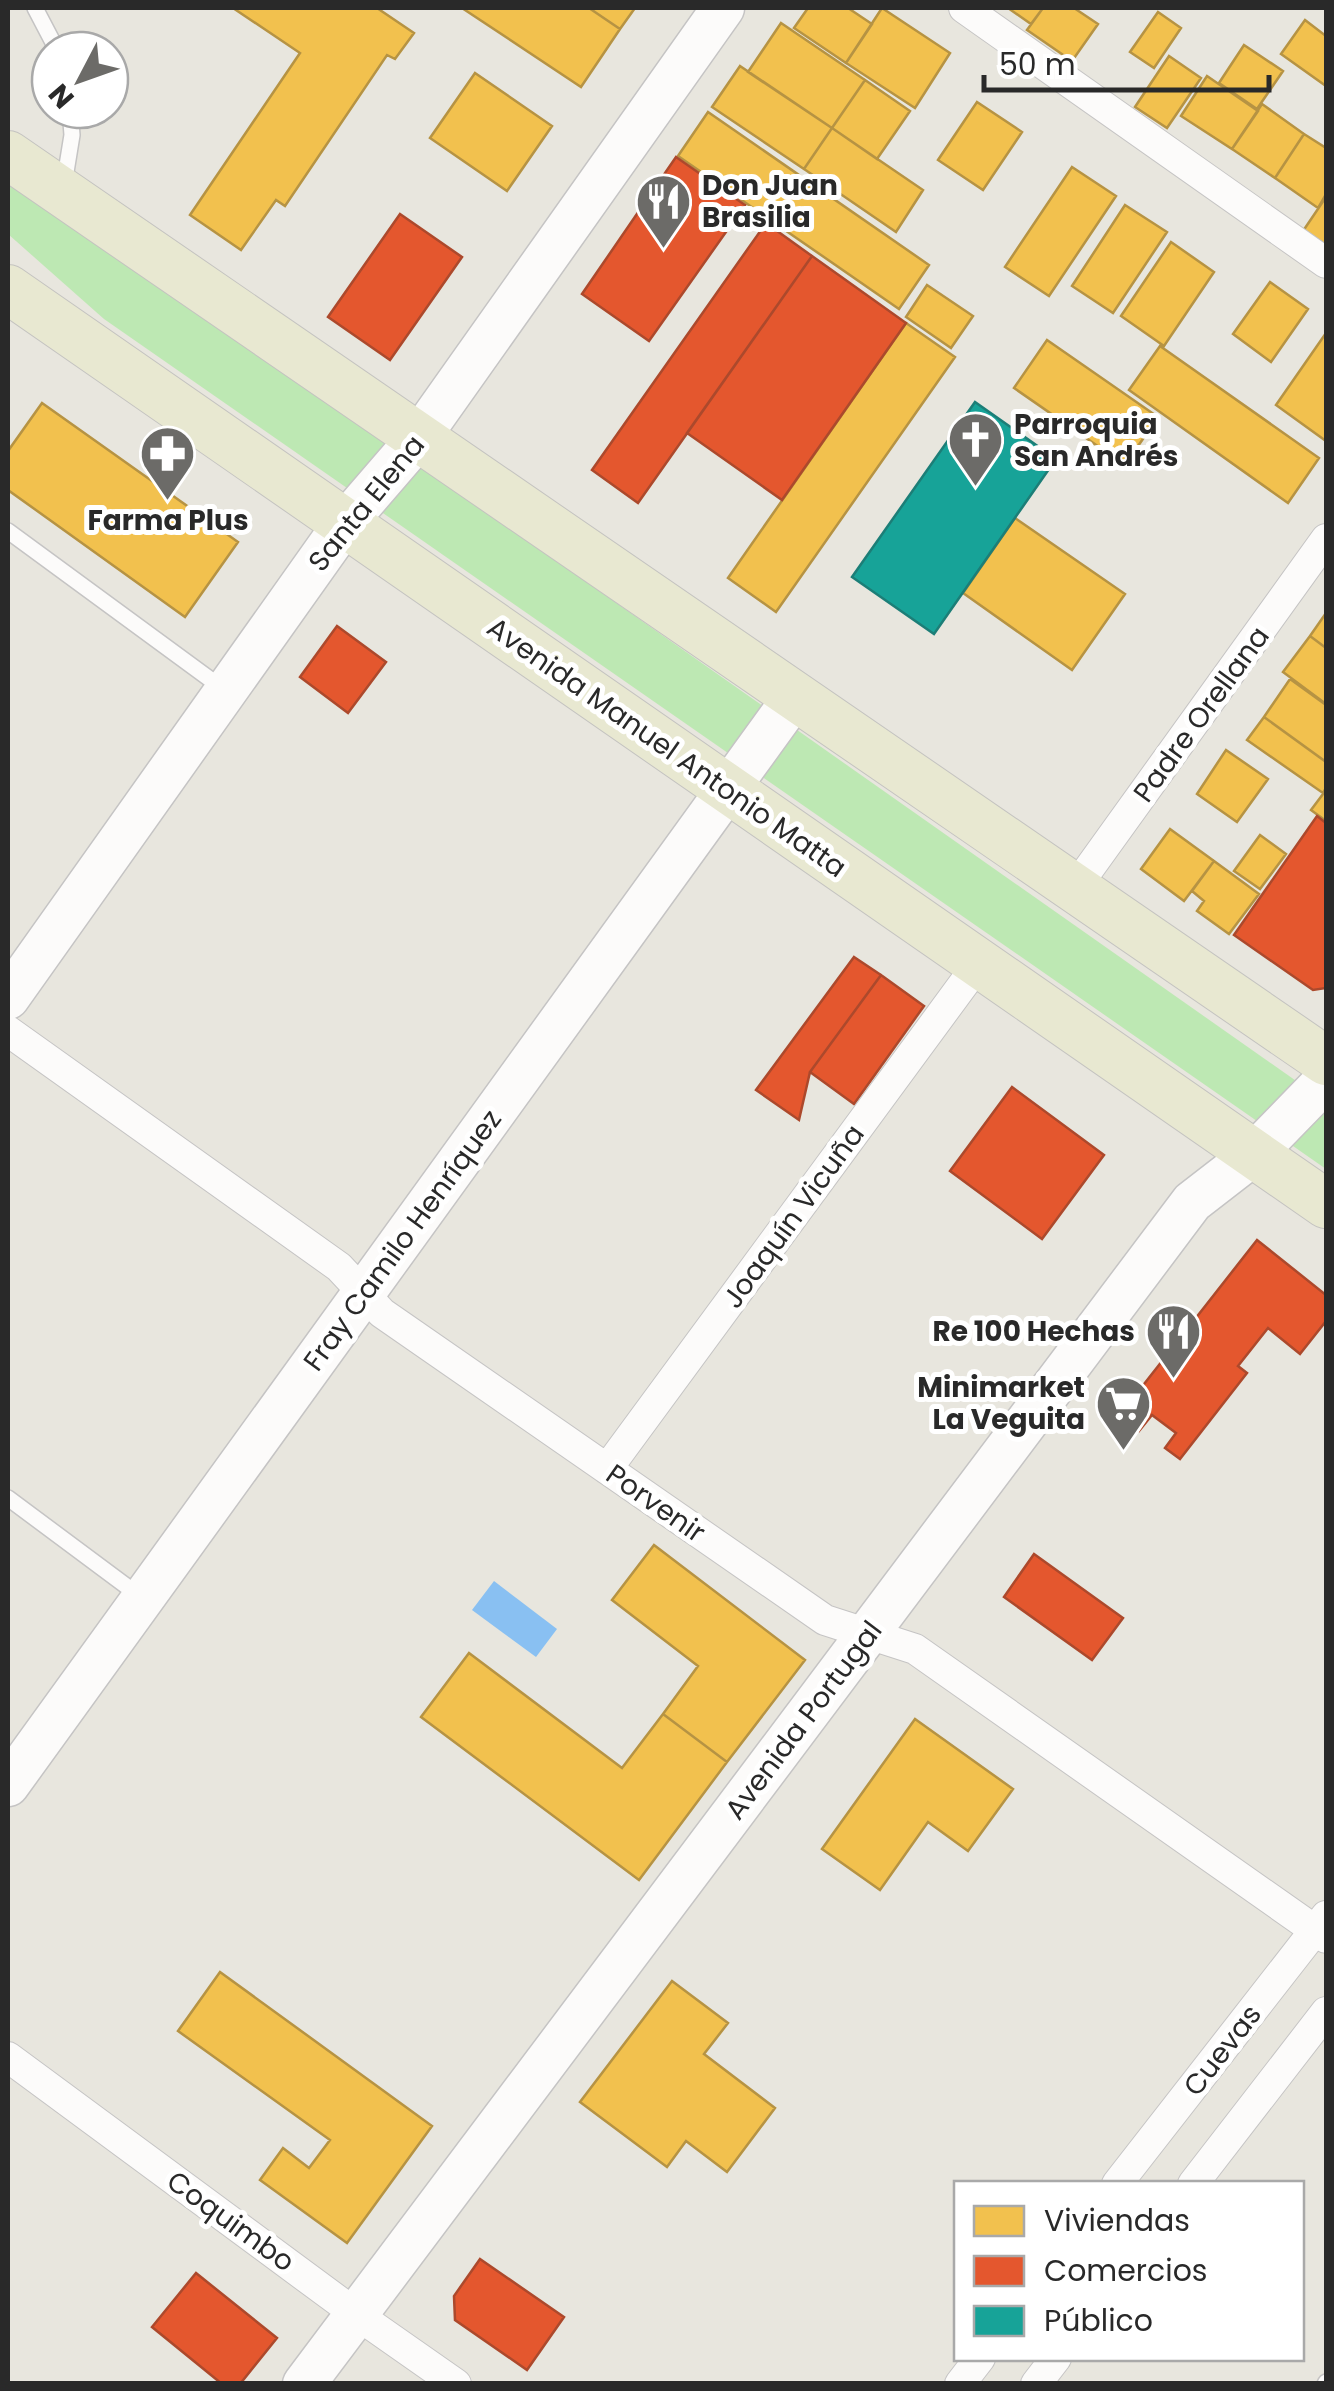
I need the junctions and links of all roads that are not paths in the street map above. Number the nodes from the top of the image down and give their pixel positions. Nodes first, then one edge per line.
1 (724, 8) edge
2 (964, 8) edge
3 (72, 130) edge
4 (8, 155) edge
5 (62, 193) junction
6 (1326, 262) edge
7 (8, 289) edge
8 (420, 436) junction
9 (344, 523) junction
10 (8, 531) edge
11 (1326, 539) edge
12 (226, 690) junction
13 (796, 695) junction
14 (728, 789) junction
15 (1075, 888) junction
16 (979, 963) junction
17 (8, 998) edge
18 (8, 1031) edge
19 (1326, 1061) edge
20 (1326, 1080) edge
21 (1254, 1154) junction
22 (1326, 1204) edge
23 (363, 1293) junction
24 (607, 1469) junction
25 (8, 1498) edge
26 (142, 1598) junction
27 (867, 1634) junction
28 (8, 1785) edge
29 (1323, 1928) edge
30 (1326, 2012) edge
31 (8, 2057) edge
32 (1119, 2181) edge
33 (1194, 2181) edge
34 (356, 2314) junction
35 (978, 2361) edge
36 (1054, 2361) edge
37 (304, 2384) edge
38 (456, 2384) edge
39 (960, 2384) edge
40 (1036, 2384) edge

1 - 8 street, Santa Elena
2 - 6 street
3 - 5 lane
4 - 5 main road
5 - 8 main road
7 - 9 main road, Avenida Manuel Antonio Matta
8 - 9 street, Santa Elena
8 - 13 main road
9 - 12 street, Santa Elena
9 - 14 main road, Avenida Manuel Antonio Matta
10 - 12 lane
11 - 15 street, Padre Orellana
12 - 17 street, Santa Elena
13 - 14 street, Fray Camilo Henríquez
13 - 15 main road
14 - 16 main road, Avenida Manuel Antonio Matta
14 - 23 street, Fray Camilo Henríquez
15 - 19 main road
16 - 21 main road, Avenida Manuel Antonio Matta
16 - 24 street, Joaquín Vicuña
18 - 23 street, Porvenir
20 - 21 street, Avenida Portugal
21 - 22 main road, Avenida Manuel Antonio Matta
21 - 27 street, Avenida Portugal
23 - 24 street, Porvenir
23 - 26 street, Fray Camilo Henríquez
24 - 27 street, Porvenir
25 - 26 lane
26 - 28 street, Fray Camilo Henríquez
27 - 29 street, Porvenir
27 - 34 street, Avenida Portugal
29 - 32 street, Cuevas
30 - 33 street
31 - 34 street, Coquimbo
34 - 37 street, Avenida Portugal
34 - 38 street, Coquimbo
35 - 39 street
36 - 40 street

